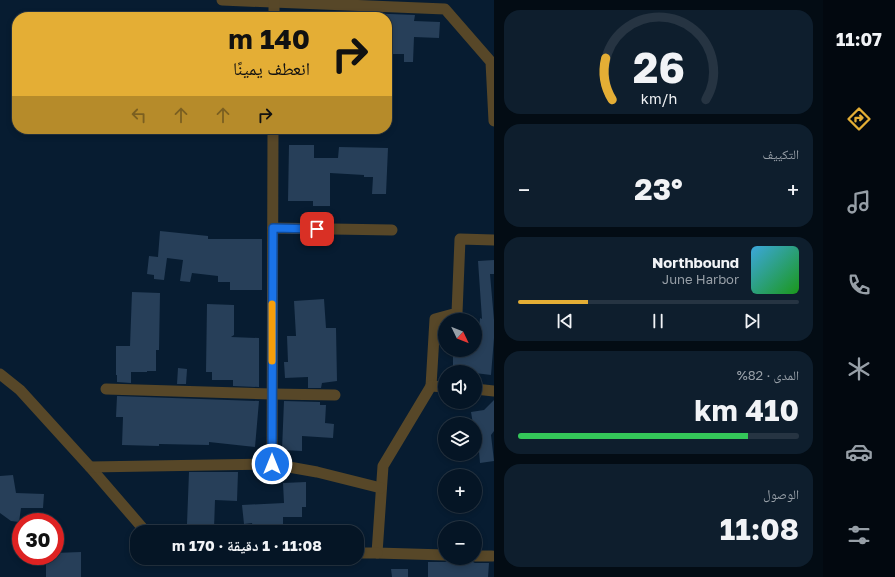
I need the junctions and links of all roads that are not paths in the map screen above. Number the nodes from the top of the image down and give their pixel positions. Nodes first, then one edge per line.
1 (222, 0) edge
2 (274, 2) junction
3 (274, 12) edge
4 (494, 121) edge
5 (273, 134) edge
6 (273, 228) junction
7 (392, 230) dead end
8 (494, 240) edge
9 (0, 374) edge
10 (431, 386) junction
11 (438, 386) edge
12 (106, 390) dead end
13 (482, 390) edge
14 (494, 391) edge
15 (272, 394) junction
16 (335, 395) dead end
17 (272, 464) junction
18 (90, 467) junction
19 (381, 488) junction
20 (140, 525) edge
21 (364, 553) edge
22 (377, 553) junction
23 (438, 555) edge
24 (482, 556) edge
25 (492, 556) dead end

1 - 2 street
2 - 3 street
2 - 4 street
5 - 6 street
6 - 7 street
6 - 15 street
8 - 10 street
9 - 18 street
10 - 11 street
10 - 19 street
12 - 15 street
13 - 14 street
15 - 16 street
15 - 17 street
17 - 18 street
17 - 19 street
18 - 20 street
19 - 22 street
21 - 22 street
22 - 23 street
24 - 25 street

